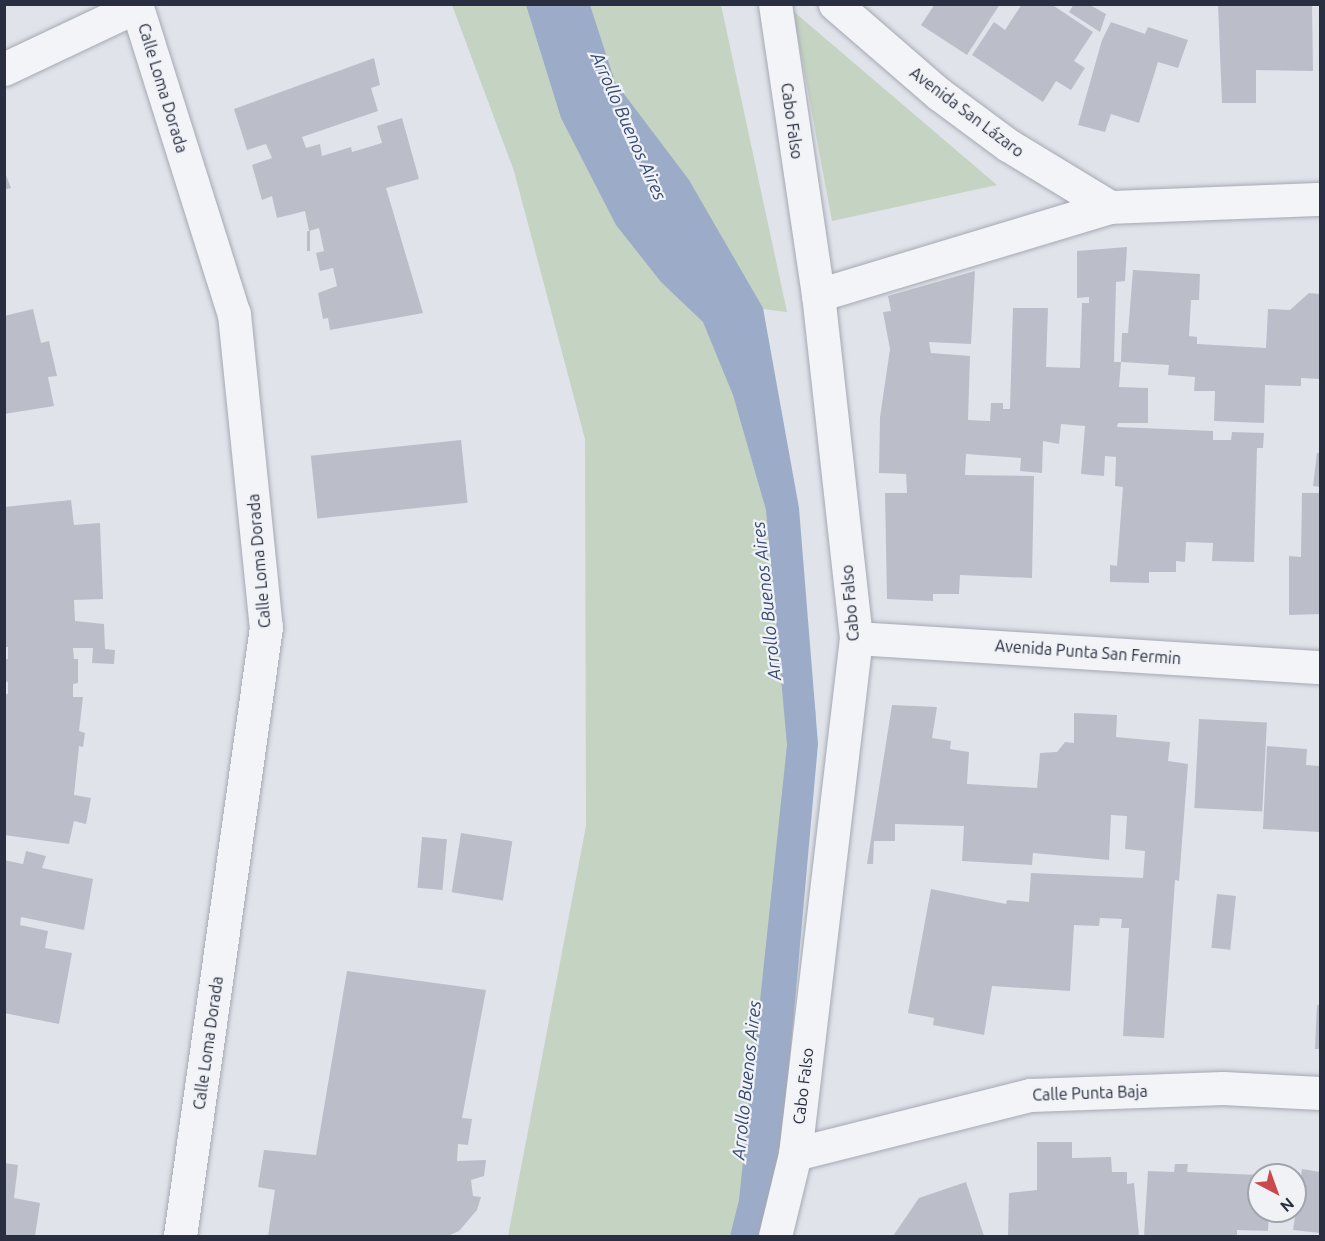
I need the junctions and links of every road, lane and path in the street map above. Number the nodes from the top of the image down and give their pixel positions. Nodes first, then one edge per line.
1 (775, 4) edge
2 (835, 4) edge
3 (137, 5) edge
4 (4, 69) edge
5 (1320, 199) edge
6 (1110, 207) junction
7 (818, 295) junction
8 (855, 638) junction
9 (1320, 667) edge
10 (1320, 1093) edge
11 (795, 1154) junction
12 (180, 1236) edge
13 (775, 1236) edge

1 - 7 street, Cabo Falso
2 - 6 street, Avenida San Lázaro
3 - 4 street
3 - 12 street, Calle Loma Dorada
5 - 6 street
6 - 7 street
7 - 8 street, Cabo Falso
8 - 9 street, Avenida Punta San Fermin
8 - 11 street, Cabo Falso
10 - 11 street, Calle Punta Baja
11 - 13 street, Cabo Falso

